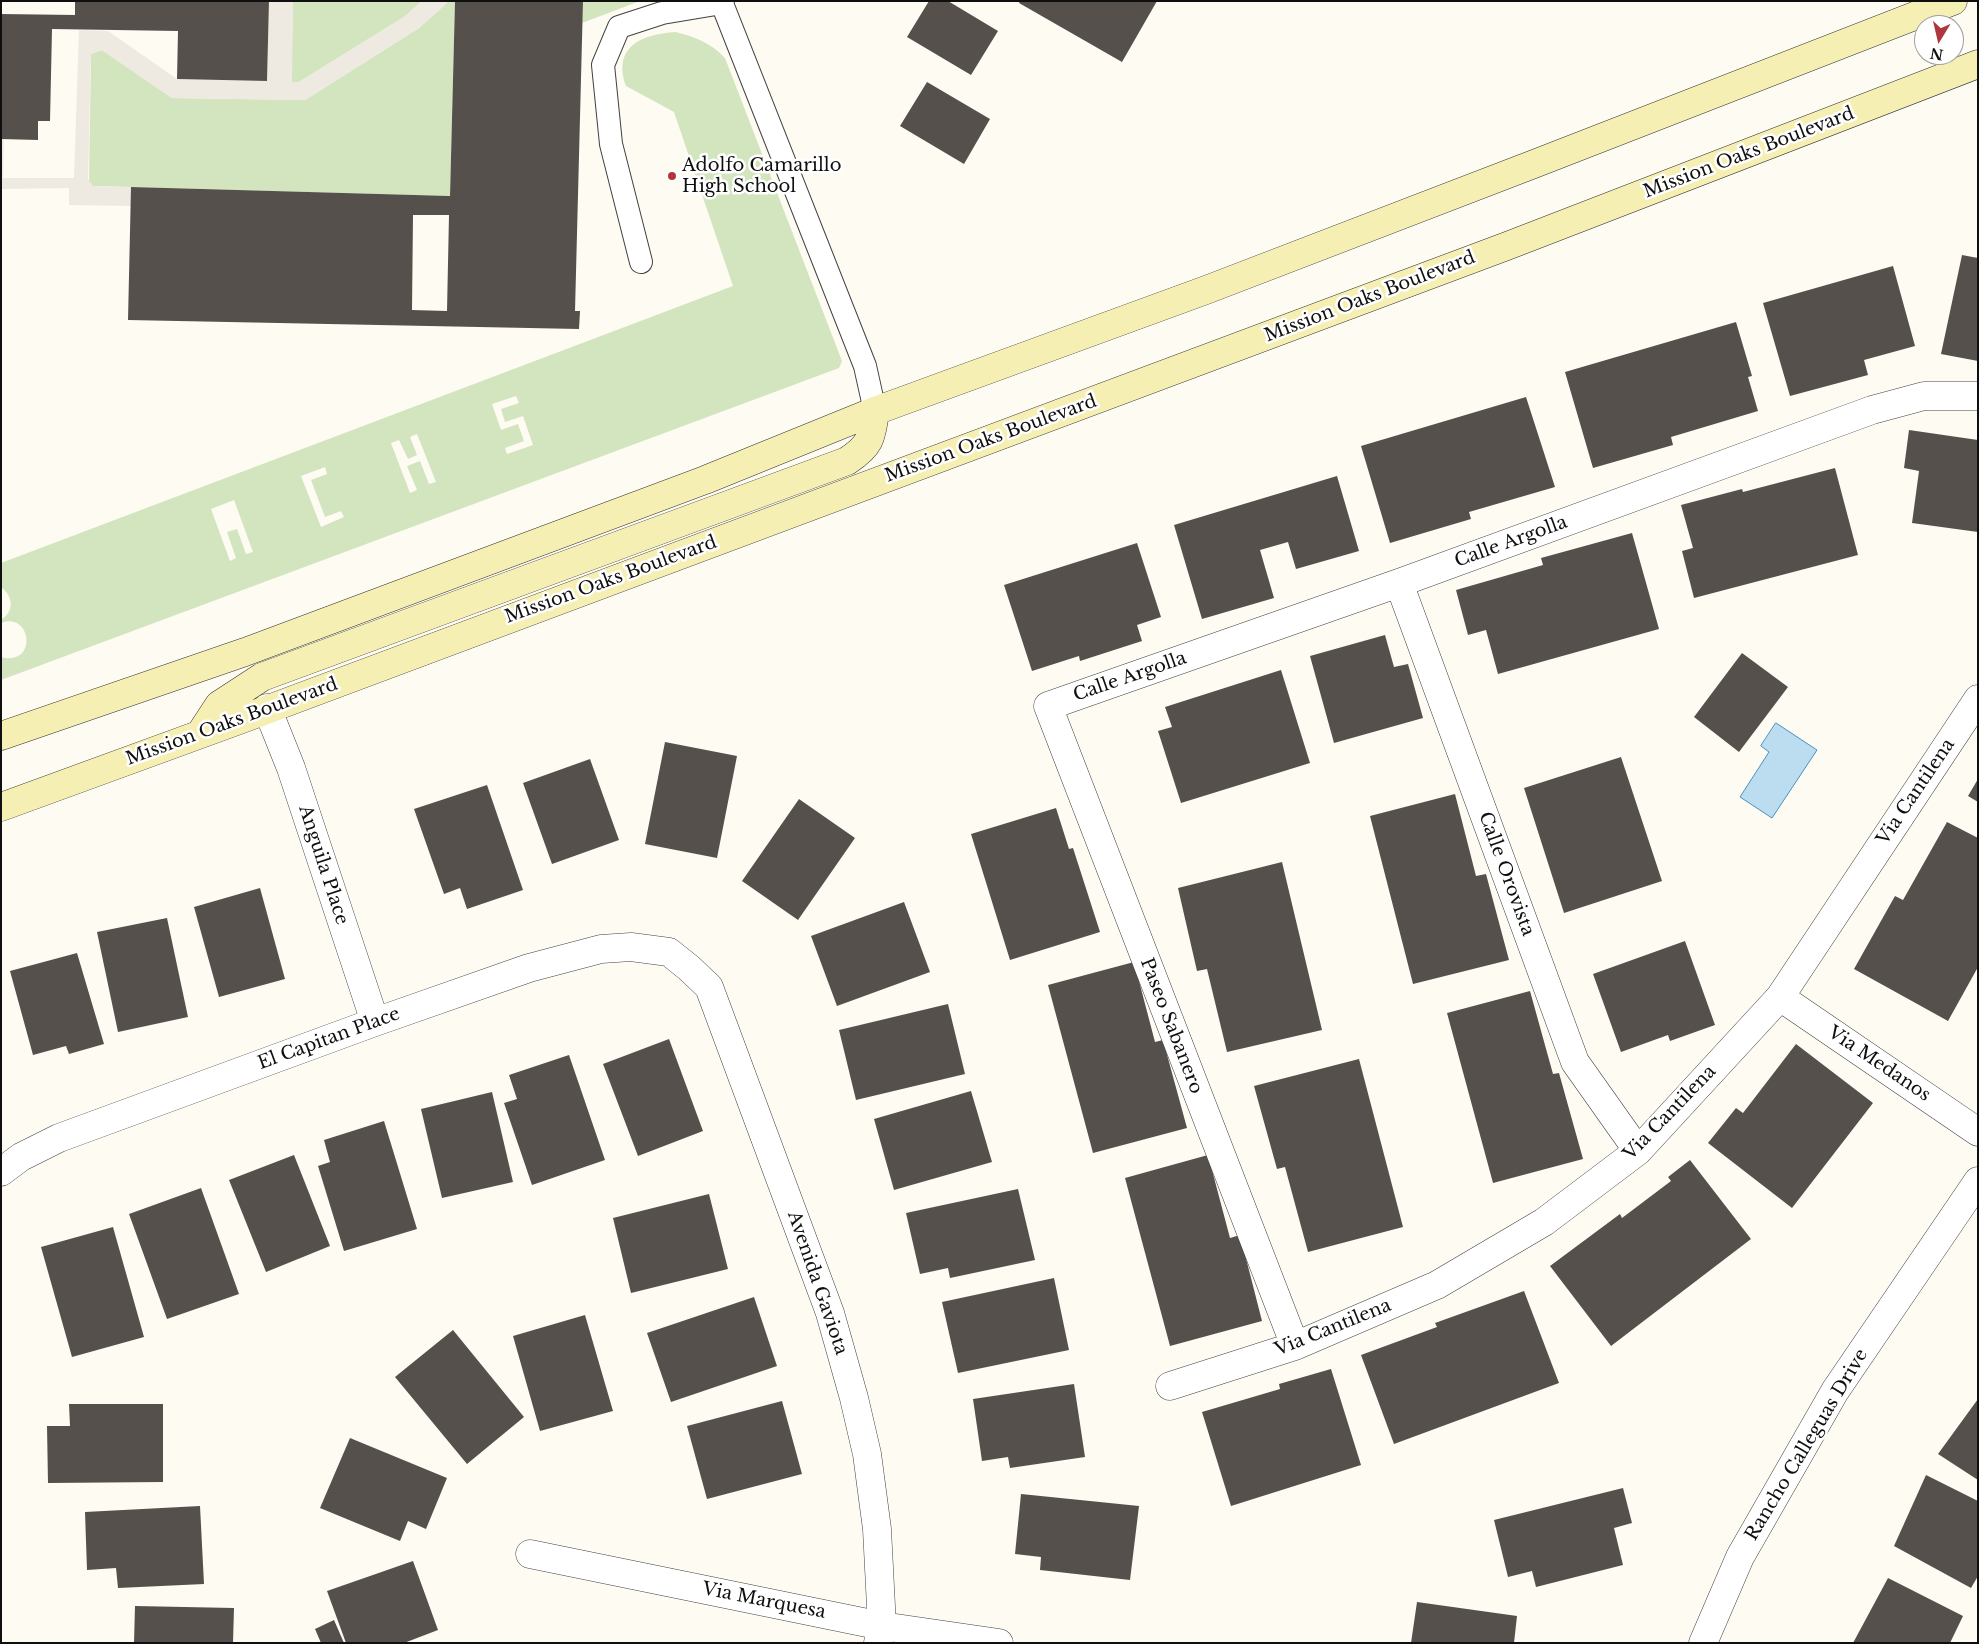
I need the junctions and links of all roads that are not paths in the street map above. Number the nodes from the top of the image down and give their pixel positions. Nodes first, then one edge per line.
1 (1953, 1) edge
2 (722, 2) edge
3 (1978, 64) edge
4 (642, 262) dead end
5 (1978, 396) edge
6 (875, 411) junction
7 (1399, 583) junction
8 (1978, 698) edge
9 (1048, 706) joint
10 (267, 708) junction
11 (200, 734) junction
12 (1, 736) edge
13 (1, 807) edge
14 (669, 952) joint
15 (1780, 997) junction
16 (375, 1022) junction
17 (1978, 1132) edge
18 (1638, 1151) junction
19 (1, 1172) edge
20 (1978, 1181) edge
21 (1295, 1346) junction
22 (1170, 1386) dead end
23 (530, 1554) dead end
24 (880, 1634) edge
25 (999, 1643) edge
26 (1703, 1643) edge

1 - 6 main road
2 - 4 lane
2 - 6 lane
3 - 10 main road, Mission Oaks Boulevard
5 - 7 street, Calle Argolla
6 - 11 main road
6 - 12 main road
7 - 9 street, Calle Argolla
7 - 18 street, Calle Orovista
8 - 15 street, Via Cantilena
9 - 21 street, Paseo Sabanero
10 - 11 main road, Mission Oaks Boulevard
10 - 16 street, Anguila Place
11 - 13 main road, Mission Oaks Boulevard
14 - 16 street, El Capitan Place
14 - 24 street, Avenida Gaviota
15 - 17 street, Via Medanos
15 - 18 street, Via Cantilena
16 - 19 street, El Capitan Place
18 - 21 street, Via Cantilena
20 - 26 street, Rancho Calleguas Drive
21 - 22 street, Via Cantilena
23 - 24 street, Via Marquesa
24 - 25 street, Via Marquesa

